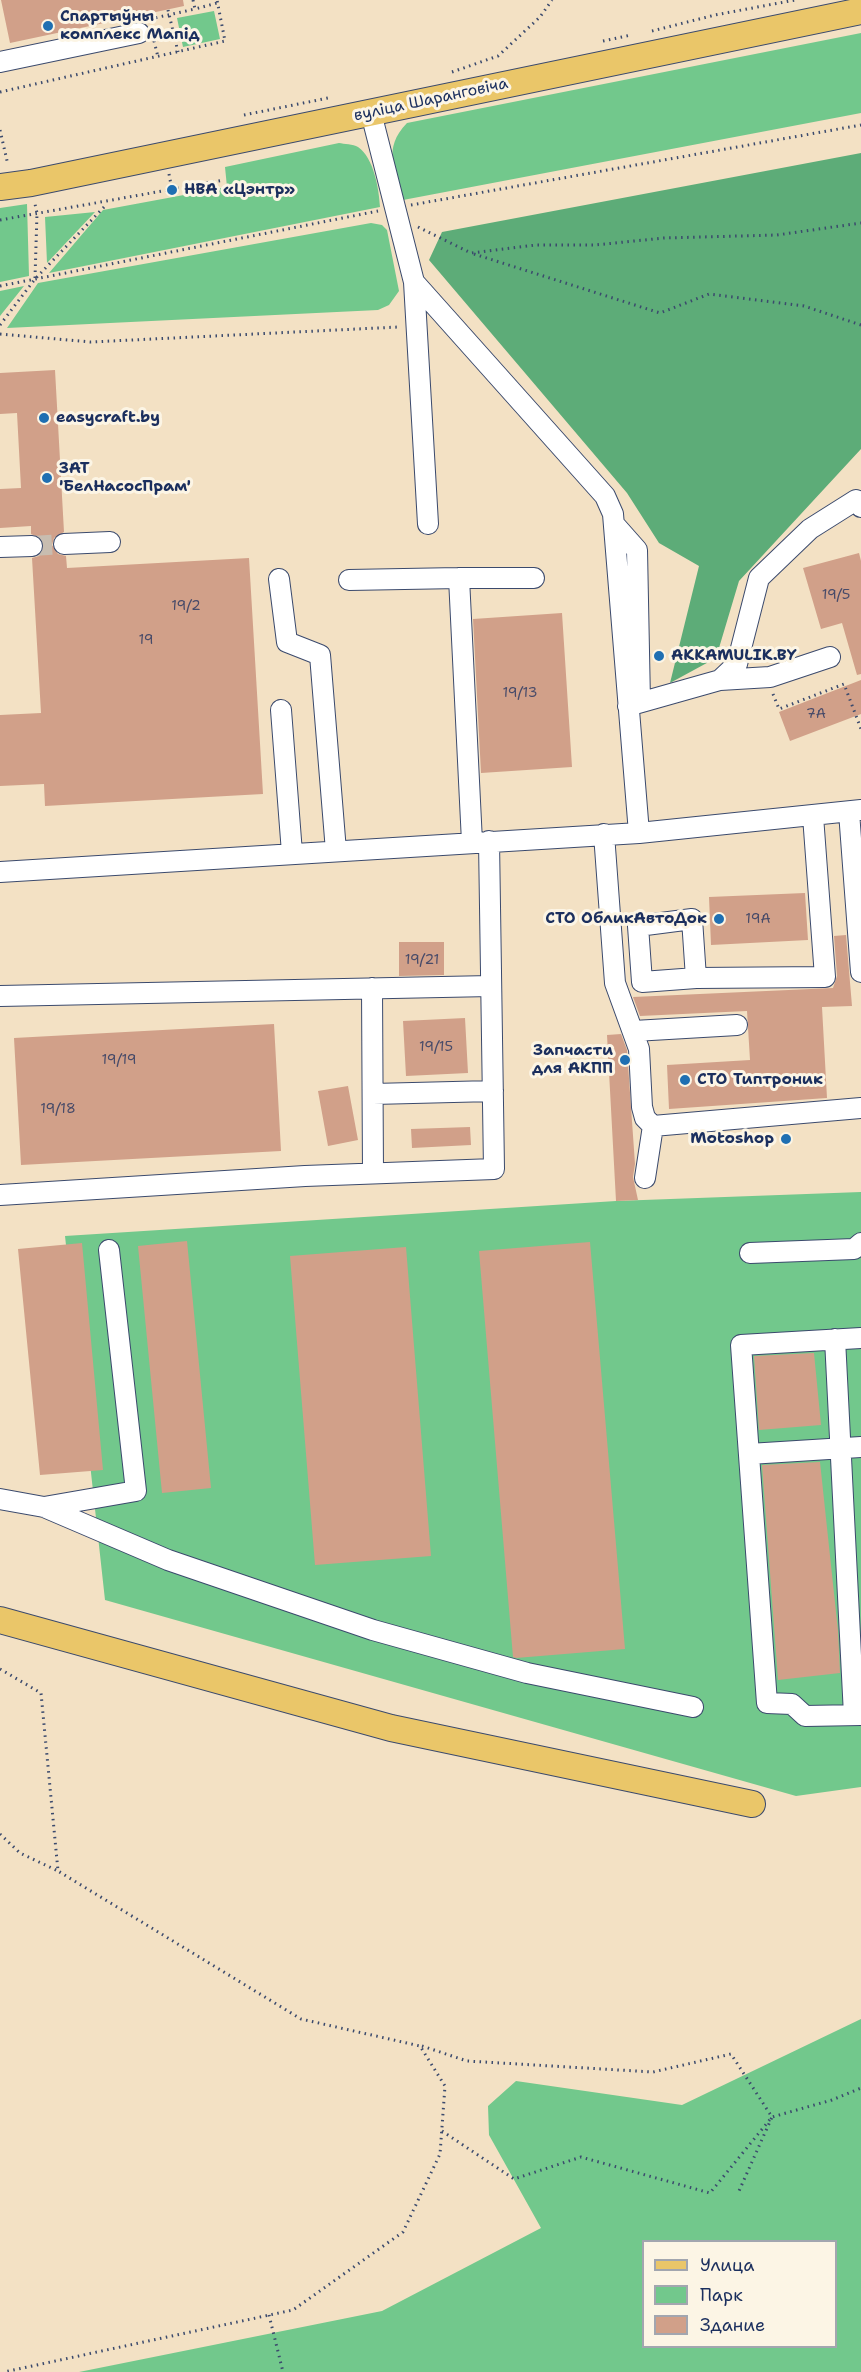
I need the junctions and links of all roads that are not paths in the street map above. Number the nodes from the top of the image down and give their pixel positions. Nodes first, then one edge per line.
1 (861, 11) edge
2 (139, 33) dead end
3 (0, 62) edge
4 (371, 113) junction
5 (4, 176) edge
6 (414, 282) junction
7 (861, 507) edge
8 (428, 524) dead end
9 (110, 542) dead end
10 (64, 544) tunnel mouth
11 (32, 546) tunnel mouth
12 (0, 547) edge
13 (459, 578) junction
14 (534, 578) dead end
15 (279, 579) dead end
16 (349, 580) dead end
17 (830, 657) dead end
18 (720, 680) junction
19 (634, 704) junction
20 (281, 710) dead end
21 (855, 811) edge
22 (813, 816) junction
23 (639, 833) junction
24 (604, 834) junction
25 (481, 842) junction
26 (336, 851) junction
27 (292, 854) junction
28 (0, 872) edge
29 (861, 972) edge
30 (696, 978) dead end
31 (491, 986) junction
32 (372, 988) junction
33 (0, 996) edge
34 (737, 1025) dead end
35 (634, 1031) junction
36 (493, 1091) junction
37 (373, 1094) junction
38 (861, 1108) edge
39 (654, 1126) junction
40 (373, 1173) junction
41 (645, 1178) dead end
42 (0, 1196) edge
43 (861, 1242) edge
44 (109, 1250) dead end
45 (750, 1253) dead end
46 (861, 1338) edge
47 (836, 1339) junction
48 (852, 1447) edge
49 (749, 1454) junction
50 (0, 1499) edge
51 (44, 1507) junction
52 (0, 1620) edge
53 (693, 1707) dead end
54 (858, 1715) edge
55 (752, 1804) dead end

1 - 4 main road, вуліца Шаранговіча
2 - 3 lane
4 - 5 main road, вуліца Шаранговіча
4 - 6 lane
6 - 8 lane
6 - 19 lane
7 - 18 lane
9 - 10 lane
11 - 12 lane
13 - 14 lane
13 - 16 lane
13 - 25 lane
15 - 26 lane
17 - 18 lane
18 - 19 lane
19 - 23 lane
20 - 27 lane
21 - 22 lane
21 - 29 lane
22 - 23 lane
22 - 30 lane
23 - 24 lane
24 - 25 lane
24 - 35 lane
25 - 26 lane
25 - 31 lane
26 - 27 lane
27 - 28 lane
31 - 32 lane
31 - 36 lane
32 - 33 lane
32 - 37 lane
34 - 35 lane
35 - 39 lane
36 - 37 lane
36 - 40 lane
37 - 40 lane
38 - 39 lane
39 - 41 lane
40 - 42 lane
43 - 45 lane
44 - 51 lane
46 - 47 lane
47 - 48 lane
47 - 49 lane
48 - 49 lane
48 - 54 lane
49 - 54 lane
50 - 51 lane
51 - 53 lane
52 - 55 main road

